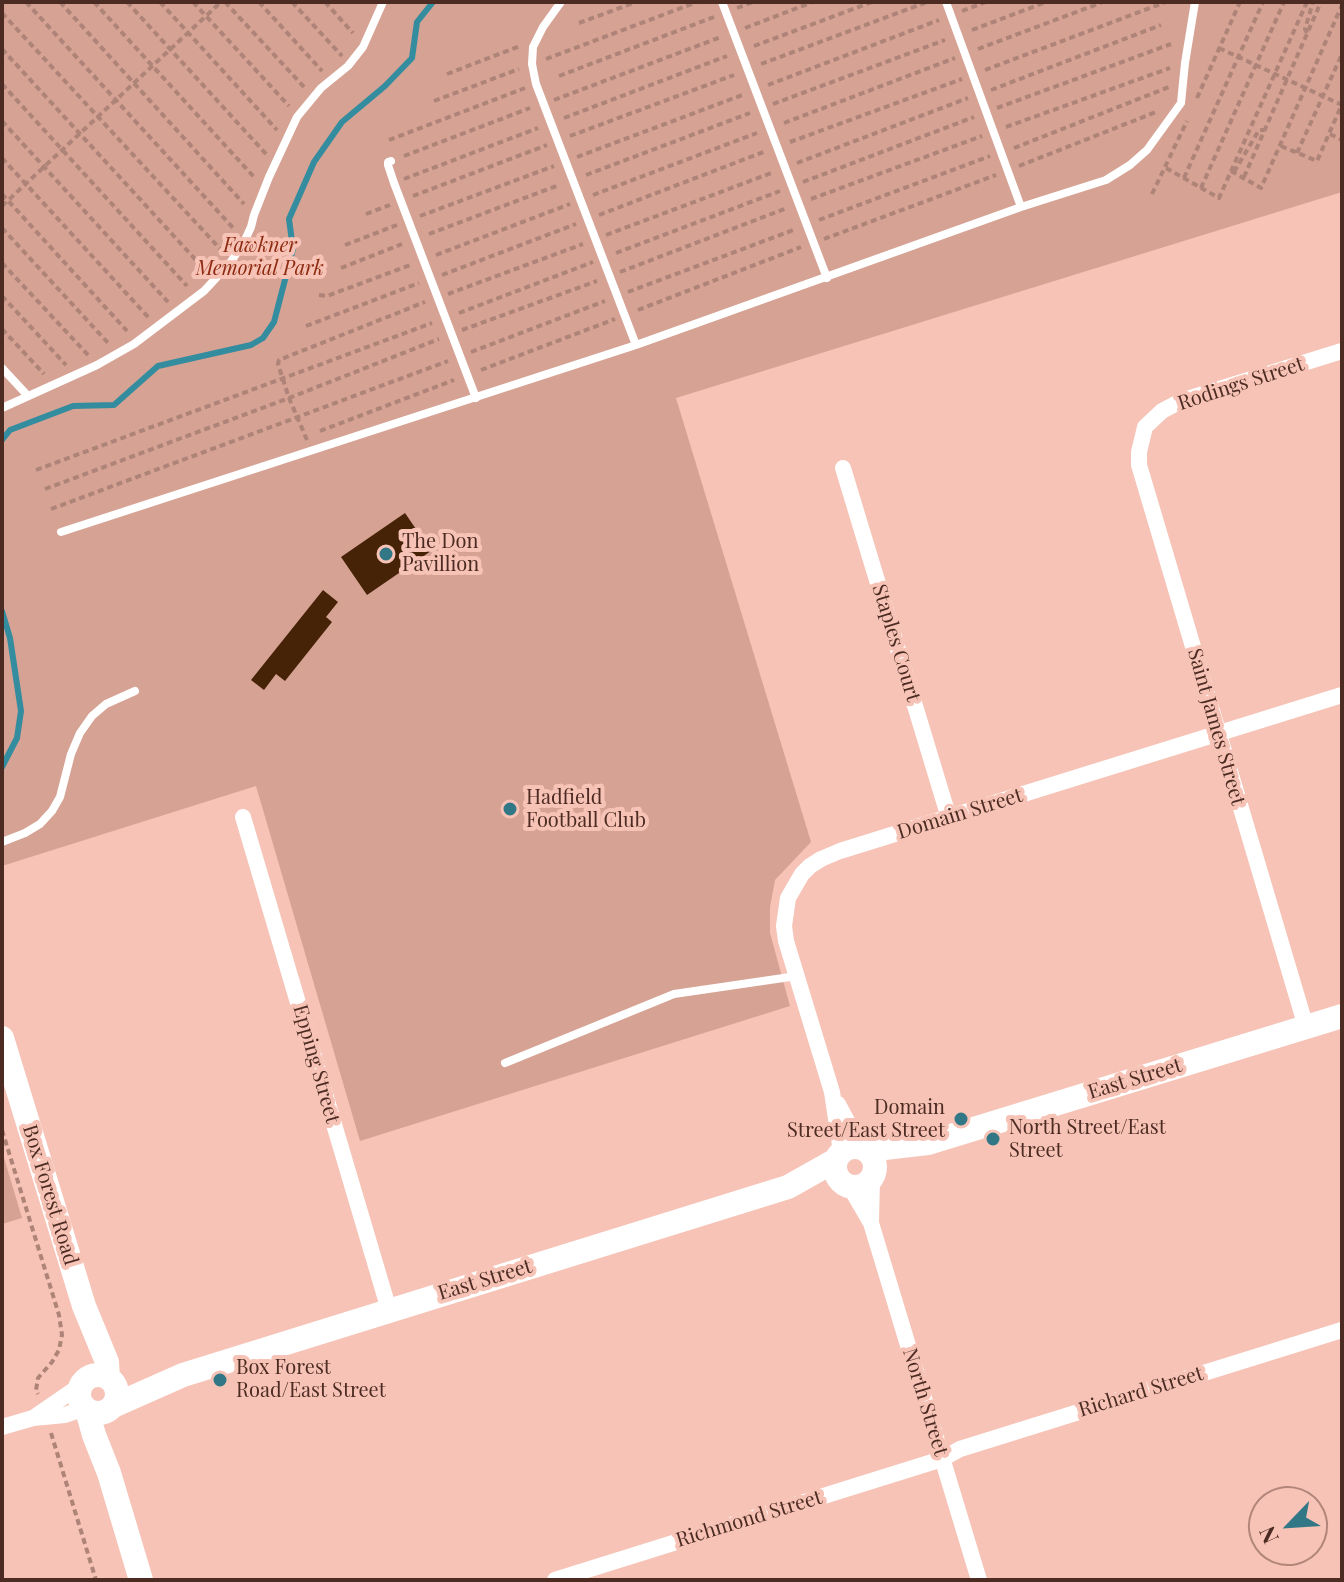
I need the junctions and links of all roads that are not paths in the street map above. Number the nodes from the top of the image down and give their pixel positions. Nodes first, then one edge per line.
1 (383, 2) edge
2 (561, 2) edge
3 (722, 2) edge
4 (946, 2) edge
5 (1195, 2) edge
6 (391, 161) road end
7 (1021, 207) junction
8 (827, 278) junction
9 (636, 345) junction
10 (1342, 351) edge
11 (2, 368) edge
12 (28, 396) junction
13 (476, 398) junction
14 (2, 408) edge
15 (1145, 427) joint
16 (843, 468) dead end
17 (61, 532) dead end
18 (135, 691) dead end
19 (1342, 695) edge
20 (1217, 734) junction
21 (243, 817) dead end
22 (949, 818) junction
23 (2, 842) edge
24 (798, 975) junction
25 (1342, 1016) edge
26 (1306, 1027) junction
27 (2, 1038) edge
28 (505, 1063) dead end
29 (856, 1166) junction
30 (389, 1310) junction
31 (1342, 1330) edge
32 (98, 1394) junction
33 (41, 1415) junction
34 (2, 1427) edge
35 (942, 1459) junction
36 (141, 1580) edge
37 (555, 1580) edge
38 (979, 1580) edge

1 - 12 lane
2 - 9 lane
3 - 8 lane
4 - 7 lane
5 - 7 lane
6 - 13 lane
7 - 8 lane
8 - 9 lane
9 - 13 lane
10 - 15 street, Rodings Street
11 - 12 lane
12 - 14 lane
13 - 17 lane
15 - 20 street, Saint James Street
16 - 22 street, Staples Court
18 - 23 lane
19 - 20 street, Domain Street
20 - 22 street, Domain Street
20 - 26 street, Saint James Street
21 - 30 street, Epping Street
22 - 24 street, Domain Street
24 - 28 lane
24 - 29 street, Domain Street
25 - 26 street, East Street
26 - 29 street, East Street
27 - 32 street, Box Forest Road
29 - 30 street, East Street
29 - 35 street, North Street
30 - 32 street, East Street
31 - 35 street, Richard Street
32 - 33 street
32 - 33 street
32 - 36 street, Box Forest Road
33 - 34 street
35 - 37 street, Richmond Street
35 - 38 street, North Street

